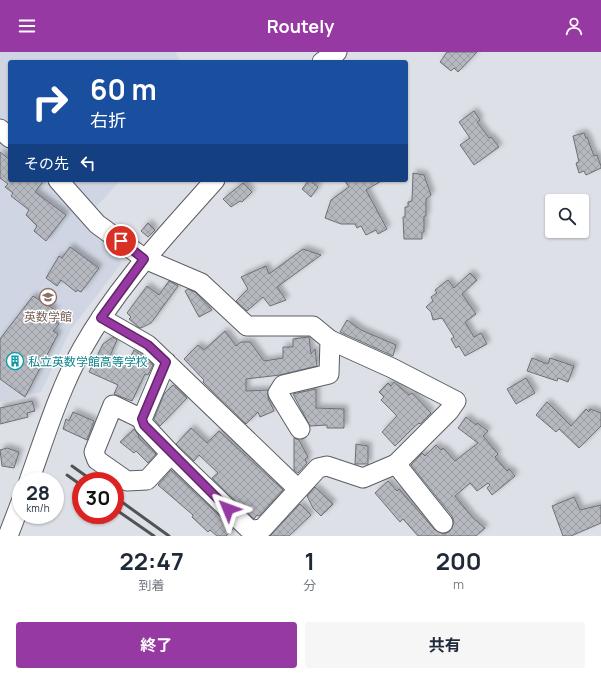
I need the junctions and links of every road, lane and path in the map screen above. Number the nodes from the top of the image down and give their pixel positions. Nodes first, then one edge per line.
1 (337, 52) edge
2 (325, 60) edge
3 (0, 129) edge
4 (8, 136) edge
5 (60, 182) edge
6 (213, 182) edge
7 (144, 259) junction
8 (101, 318) junction
9 (330, 340) junction
10 (166, 362) junction
11 (142, 419) junction
12 (300, 429) dead end
13 (171, 454) junction
14 (396, 464) junction
15 (32, 472) edge
16 (298, 489) junction
17 (443, 523) dead end
18 (13, 524) edge
19 (8, 536) edge

1 - 2 street
3 - 4 street
5 - 7 street
6 - 7 street
7 - 8 street
7 - 9 street
8 - 10 street
8 - 15 street
9 - 12 street
9 - 14 street
10 - 11 street
10 - 16 street
11 - 13 street
11 - 13 street
13 - 16 street
14 - 16 street
14 - 17 street
18 - 19 street

